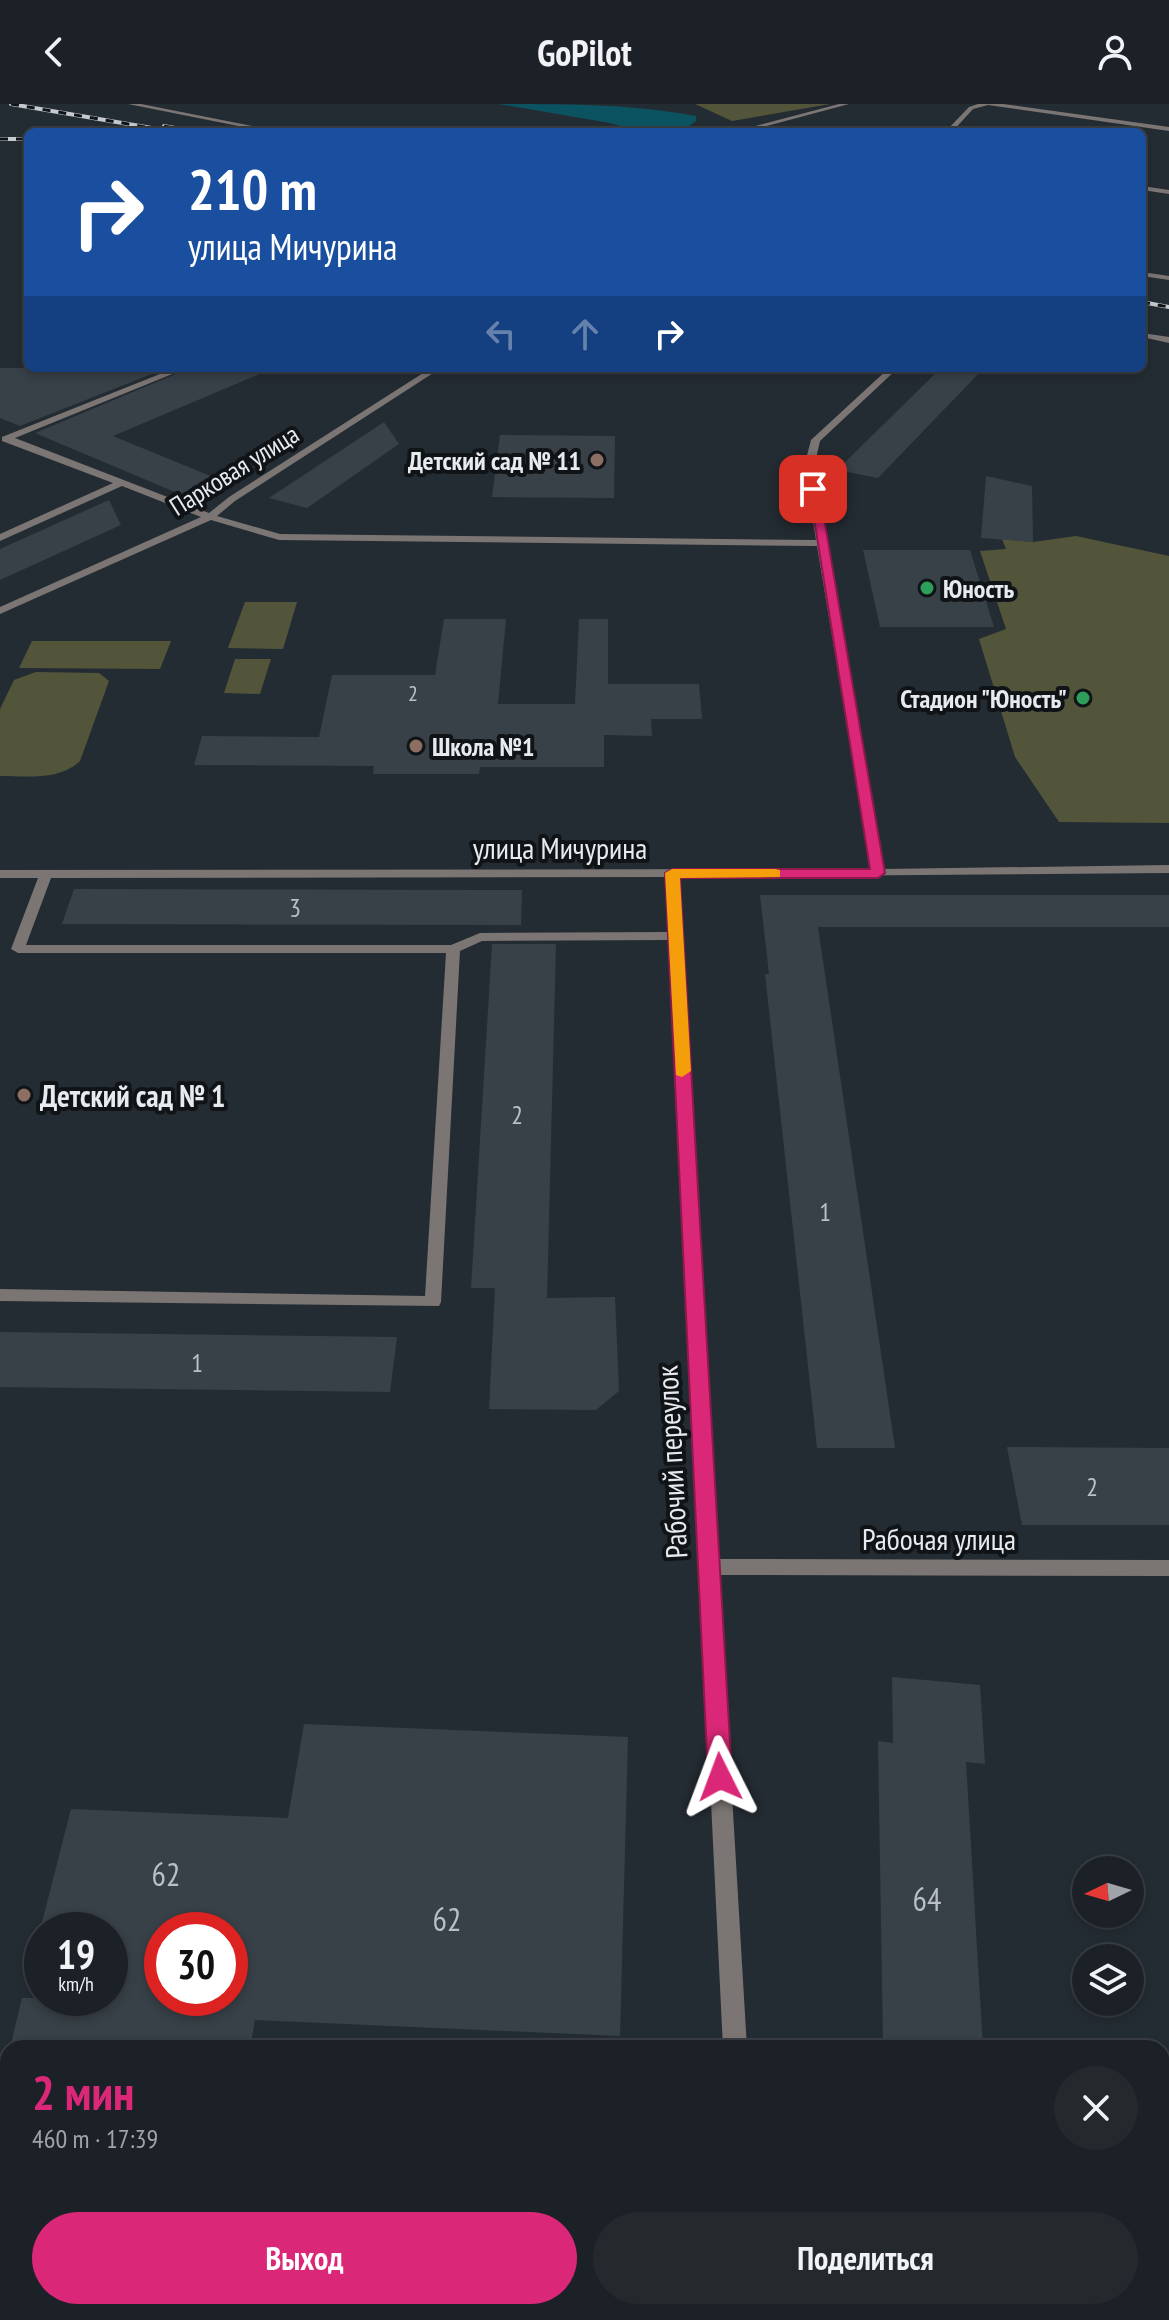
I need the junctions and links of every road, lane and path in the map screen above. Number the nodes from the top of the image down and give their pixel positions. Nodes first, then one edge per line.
1 (131, 104) edge
2 (846, 104) edge
3 (988, 104) edge
4 (1004, 105) edge
5 (258, 128) edge
6 (752, 128) edge
7 (952, 128) edge
8 (1169, 129) edge
9 (1146, 189) edge
10 (1169, 192) edge
11 (1146, 275) edge
12 (1169, 278) edge
13 (1146, 336) edge
14 (1169, 340) edge
15 (173, 372) edge
16 (431, 372) edge
17 (890, 372) edge
18 (4, 438) edge
19 (119, 484) junction
20 (210, 517) junction
21 (0, 538) edge
22 (820, 543) junction
23 (0, 611) edge
24 (1169, 869) edge
25 (672, 873) junction
26 (878, 873) junction
27 (0, 874) edge
28 (46, 874) junction
29 (675, 936) junction
30 (453, 949) junction
31 (0, 1295) edge
32 (709, 1567) junction
33 (1169, 1568) edge
34 (735, 2040) edge

1 - 5 street
2 - 6 street
3 - 4 street
3 - 7 street
4 - 8 street
9 - 10 street
11 - 12 street
13 - 14 street
15 - 18 street
16 - 20 street, Парковая улица
17 - 22 street
18 - 19 street
19 - 20 street
19 - 21 street
20 - 22 street
20 - 23 street, Парковая улица
22 - 26 street
24 - 26 street, улица Мичурина
25 - 26 street, улица Мичурина
25 - 28 street, улица Мичурина
25 - 29 street, Рабочий переулок
27 - 28 street, улица Мичурина
28 - 30 street
29 - 30 street
29 - 32 street, Рабочий переулок
30 - 31 street
32 - 33 street, Рабочая улица
32 - 34 street, Рабочий переулок

